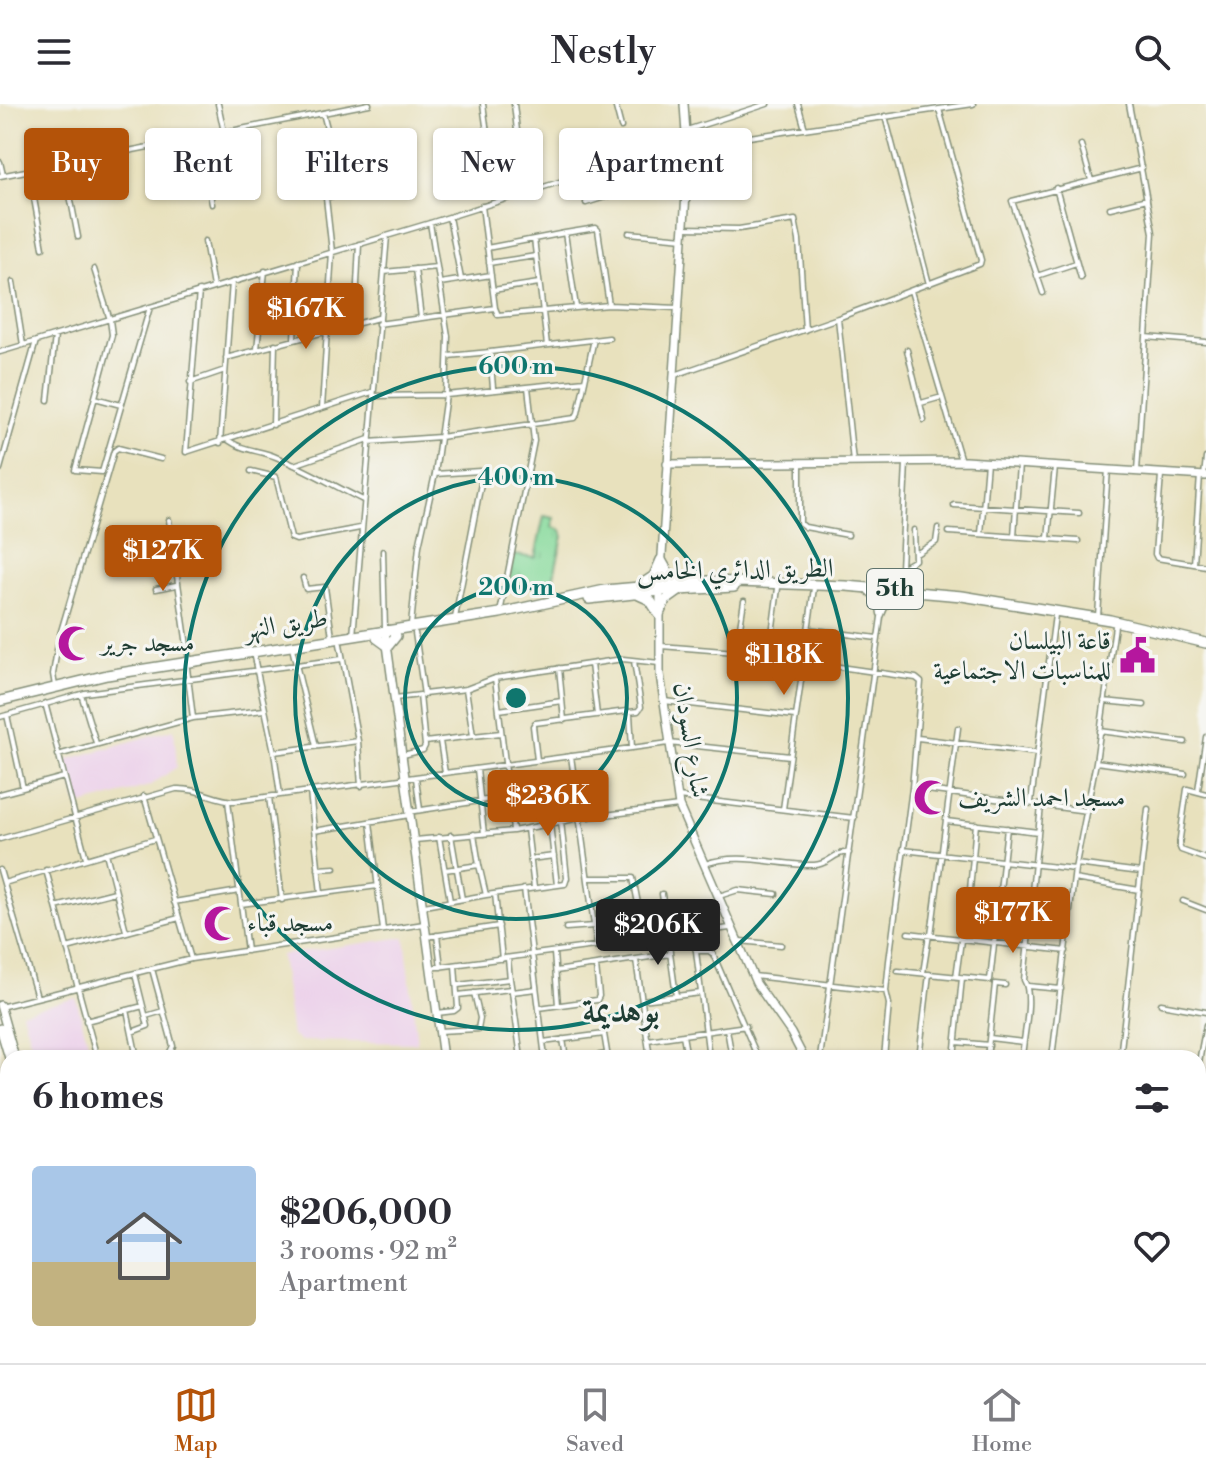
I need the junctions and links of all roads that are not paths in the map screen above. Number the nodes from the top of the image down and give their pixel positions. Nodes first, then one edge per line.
1 (218, 104) edge
2 (369, 104) edge
3 (483, 104) edge
4 (514, 104) edge
5 (615, 104) edge
6 (684, 104) edge
7 (767, 104) edge
8 (798, 104) edge
9 (973, 104) edge
10 (1129, 104) edge
11 (939, 109) junction
12 (323, 113) junction
13 (885, 116) junction
14 (621, 127) dead end
15 (223, 128) edge
16 (245, 128) edge
17 (327, 128) edge
18 (486, 128) edge
19 (517, 128) edge
20 (687, 128) edge
21 (693, 128) edge
22 (805, 129) junction
23 (752, 137) edge
24 (1081, 145) dead end
25 (0, 162) edge
26 (1142, 168) junction
27 (24, 172) edge
28 (1, 176) edge
29 (1091, 180) junction
30 (1056, 188) junction
31 (1147, 199) junction
32 (34, 200) edge
33 (71, 200) edge
34 (211, 200) edge
35 (326, 200) edge
36 (501, 200) edge
37 (596, 200) edge
38 (686, 200) edge
39 (586, 203) dead end
40 (212, 204) dead end
41 (482, 206) junction
42 (1110, 208) dead end
43 (449, 217) junction
44 (430, 223) junction
45 (684, 228) junction
46 (565, 233) junction
47 (629, 233) dead end
48 (387, 236) junction
49 (78, 237) dead end
50 (684, 238) junction
51 (534, 239) junction
52 (205, 241) dead end
53 (359, 244) junction
54 (43, 248) dead end
55 (487, 248) junction
56 (332, 252) junction
57 (536, 256) junction
58 (298, 262) junction
59 (489, 263) junction
60 (1077, 263) junction
61 (437, 267) junction
62 (94, 269) dead end
63 (415, 269) junction
64 (265, 271) junction
65 (383, 272) junction
66 (491, 275) junction
67 (1037, 276) junction
68 (1081, 278) dead end
69 (461, 279) junction
70 (13, 282) dead end
71 (232, 282) junction
72 (440, 283) junction
73 (539, 283) junction
74 (929, 284) junction
75 (213, 287) junction
76 (493, 290) junction
77 (199, 291) junction
78 (911, 291) junction
79 (1043, 293) dead end
80 (609, 305) junction
81 (150, 307) junction
82 (576, 307) junction
83 (495, 308) junction
84 (678, 308) junction
85 (543, 310) junction
86 (445, 315) junction
87 (421, 318) junction
88 (838, 318) junction
89 (110, 320) junction
90 (379, 321) junction
91 (355, 324) junction
92 (805, 330) junction
93 (328, 331) junction
94 (55, 336) junction
95 (1146, 337) junction
96 (609, 338) dead end
97 (294, 339) junction
98 (594, 339) junction
99 (36, 341) junction
100 (1206, 342) edge
101 (275, 344) junction
102 (23, 345) junction
103 (547, 345) junction
104 (257, 349) junction
105 (907, 350) dead end
106 (0, 352) edge
107 (490, 352) junction
108 (448, 356) junction
109 (226, 358) junction
110 (225, 370) junction
111 (673, 376) junction
112 (585, 381) junction
113 (190, 382) junction
114 (528, 387) junction
115 (493, 388) junction
116 (373, 394) junction
117 (446, 395) junction
118 (942, 397) junction
119 (95, 398) junction
120 (48, 400) dead end
121 (920, 403) junction
122 (121, 405) junction
123 (322, 408) junction
124 (924, 420) dead end
125 (273, 425) junction
126 (533, 425) junction
127 (440, 437) junction
128 (228, 440) junction
129 (369, 440) junction
130 (220, 443) junction
131 (1206, 458) edge
132 (161, 459) dead end
133 (906, 461) junction
134 (961, 461) junction
135 (853, 462) junction
136 (987, 462) junction
137 (800, 463) junction
138 (667, 464) junction
139 (1019, 464) junction
140 (294, 465) junction
141 (1055, 467) junction
142 (0, 469) edge
143 (1108, 469) junction
144 (251, 471) dead end
145 (1137, 471) junction
146 (1161, 473) junction
147 (435, 474) junction
148 (1203, 476) edge
149 (363, 500) junction
150 (954, 505) dead end
151 (982, 507) junction
152 (1016, 508) junction
153 (1050, 510) junction
154 (1079, 513) dead end
155 (169, 520) dead end
156 (360, 528) junction
157 (938, 528) dead end
158 (914, 530) dead end
159 (949, 532) dead end
160 (981, 534) junction
161 (848, 535) dead end
162 (1014, 536) junction
163 (1048, 538) junction
164 (1078, 541) dead end
165 (383, 551) dead end
166 (915, 554) junction
167 (661, 560) junction
168 (1194, 564) junction
169 (1206, 566) edge
170 (901, 568) junction
171 (303, 578) dead end
172 (176, 585) junction
173 (684, 586) junction
174 (660, 588) junction
175 (778, 588) junction
176 (814, 588) junction
177 (156, 589) dead end
178 (634, 590) junction
179 (868, 591) junction
180 (899, 592) junction
181 (581, 596) joint
182 (744, 601) dead end
183 (1042, 611) junction
184 (659, 614) junction
185 (502, 615) junction
186 (1055, 615) junction
187 (881, 617) junction
188 (1098, 618) junction
189 (454, 620) junction
190 (1115, 626) junction
191 (807, 629) junction
192 (413, 630) junction
193 (353, 636) junction
194 (386, 638) junction
195 (877, 638) junction
196 (336, 642) junction
197 (1206, 645) edge
198 (659, 646) junction
199 (292, 648) junction
200 (736, 652) junction
201 (254, 657) junction
202 (769, 657) junction
203 (342, 659) junction
204 (634, 661) junction
205 (659, 663) junction
206 (803, 663) junction
207 (591, 664) junction
208 (188, 665) junction
209 (297, 666) junction
210 (559, 668) junction
211 (873, 670) junction
212 (257, 671) junction
213 (495, 678) junction
214 (188, 679) junction
215 (55, 686) junction
216 (466, 689) junction
217 (81, 694) junction
218 (422, 695) junction
219 (395, 698) junction
220 (562, 701) junction
221 (664, 701) junction
222 (1104, 701) junction
223 (45, 703) junction
224 (1144, 705) dead end
225 (2, 708) edge
226 (264, 710) junction
227 (499, 710) junction
228 (629, 712) junction
229 (597, 715) junction
230 (795, 716) junction
231 (0, 717) edge
232 (193, 718) junction
233 (564, 720) junction
234 (958, 728) dead end
235 (1100, 731) junction
236 (501, 733) junction
237 (473, 736) junction
238 (1206, 737) edge
239 (918, 738) junction
240 (358, 741) junction
241 (440, 741) junction
242 (425, 742) junction
243 (1185, 742) dead end
244 (96, 743) junction
245 (669, 743) junction
246 (955, 743) junction
247 (316, 746) junction
248 (632, 748) junction
249 (274, 752) junction
250 (1036, 753) junction
251 (58, 755) junction
252 (401, 755) junction
253 (571, 756) junction
254 (790, 756) junction
255 (537, 760) junction
256 (1096, 762) junction
257 (505, 765) junction
258 (477, 769) junction
259 (445, 773) junction
260 (1185, 774) dead end
261 (64, 777) junction
262 (416, 778) junction
263 (405, 780) junction
264 (361, 786) junction
265 (575, 786) junction
266 (23, 788) junction
267 (912, 788) junction
268 (1198, 791) junction
269 (310, 792) junction
270 (949, 792) junction
271 (0, 794) edge
272 (1206, 794) edge
273 (280, 795) junction
274 (144, 796) junction
275 (676, 796) junction
276 (269, 797) junction
277 (510, 797) junction
278 (228, 801) junction
279 (481, 801) junction
280 (1031, 802) junction
281 (679, 806) junction
282 (1041, 806) junction
283 (783, 809) junction
284 (1148, 809) dead end
285 (420, 810) junction
286 (1087, 811) junction
287 (409, 814) junction
288 (74, 818) junction
289 (580, 818) junction
290 (854, 818) junction
291 (561, 821) junction
292 (946, 821) junction
293 (370, 822) junction
294 (550, 824) junction
295 (976, 824) junction
296 (1007, 828) junction
297 (527, 829) junction
298 (314, 831) junction
299 (513, 831) junction
300 (1038, 832) junction
301 (474, 834) junction
302 (484, 834) junction
303 (451, 835) junction
304 (439, 837) junction
305 (0, 839) edge
306 (155, 839) junction
307 (413, 840) junction
308 (903, 850) junction
309 (106, 853) junction
310 (849, 853) junction
311 (942, 854) junction
312 (554, 856) junction
313 (86, 858) junction
314 (973, 858) junction
315 (530, 859) junction
316 (1206, 859) edge
317 (1003, 861) junction
318 (705, 864) junction
319 (479, 865) junction
320 (1034, 865) junction
321 (1076, 867) junction
322 (335, 868) dead end
323 (318, 869) junction
324 (457, 869) junction
325 (0, 870) edge
326 (46, 870) junction
327 (445, 870) junction
328 (1141, 872) junction
329 (588, 878) junction
330 (1074, 879) junction
331 (4, 883) junction
332 (557, 885) junction
333 (378, 886) junction
334 (534, 888) junction
335 (524, 889) junction
336 (1139, 890) junction
337 (239, 891) junction
338 (115, 892) junction
339 (321, 894) junction
340 (495, 894) junction
341 (662, 894) dead end
342 (776, 894) dead end
343 (486, 895) junction
344 (719, 896) junction
345 (462, 899) junction
346 (282, 900) junction
347 (450, 901) junction
348 (969, 901) dead end
349 (1183, 901) dead end
350 (174, 902) junction
351 (240, 904) junction
352 (56, 907) junction
353 (422, 907) junction
354 (1206, 910) edge
355 (965, 911) dead end
356 (640, 914) junction
357 (179, 918) junction
358 (424, 924) junction
359 (499, 926) junction
360 (594, 926) junction
361 (732, 927) junction
362 (566, 928) dead end
363 (383, 930) junction
364 (126, 931) junction
365 (691, 933) junction
366 (908, 933) dead end
367 (437, 935) junction
368 (930, 935) junction
369 (669, 936) junction
370 (426, 937) junction
371 (645, 939) junction
372 (961, 939) junction
373 (737, 940) junction
374 (995, 943) junction
375 (781, 945) dead end
376 (597, 947) junction
377 (1028, 947) junction
378 (67, 948) junction
379 (247, 951) junction
380 (696, 951) junction
381 (1066, 951) junction
382 (554, 953) junction
383 (670, 954) junction
384 (532, 956) junction
385 (191, 959) junction
386 (505, 959) junction
387 (636, 960) junction
388 (455, 965) junction
389 (596, 966) junction
390 (441, 967) junction
391 (430, 968) junction
392 (152, 969) junction
393 (556, 971) junction
394 (898, 971) dead end
395 (134, 973) junction
396 (926, 974) junction
397 (752, 976) junction
398 (959, 977) junction
399 (510, 979) junction
400 (832, 984) junction
401 (458, 985) junction
402 (1005, 985) dead end
403 (78, 986) junction
404 (1028, 986) junction
405 (536, 989) junction
406 (1061, 989) junction
407 (512, 991) junction
408 (886, 991) junction
409 (474, 993) junction
410 (701, 993) junction
411 (458, 995) junction
412 (676, 996) junction
413 (37, 997) junction
414 (642, 1000) junction
415 (1161, 1004) dead end
416 (558, 1005) junction
417 (0, 1006) edge
418 (143, 1006) junction
419 (539, 1008) junction
420 (127, 1010) junction
421 (163, 1011) junction
422 (1206, 1012) edge
423 (436, 1013) junction
424 (146, 1016) junction
425 (86, 1021) junction
426 (1206, 1025) edge
427 (746, 1026) junction
428 (0, 1028) edge
429 (727, 1029) junction
430 (439, 1031) junction
431 (132, 1032) junction
432 (706, 1032) junction
433 (683, 1035) junction
434 (990, 1038) junction
435 (563, 1039) junction
436 (648, 1040) junction
437 (543, 1042) junction
438 (956, 1042) junction
439 (1023, 1042) junction
440 (989, 1045) junction
441 (7, 1050) edge
442 (13, 1050) edge
443 (95, 1050) edge
444 (135, 1050) edge
445 (171, 1050) edge
446 (442, 1050) edge
447 (520, 1050) edge
448 (544, 1050) edge
449 (565, 1050) edge
450 (606, 1050) edge
451 (649, 1050) edge
452 (686, 1050) edge
453 (708, 1050) edge
454 (731, 1050) edge
455 (755, 1050) edge
456 (800, 1050) edge
457 (821, 1050) edge
458 (885, 1050) edge
459 (920, 1050) edge
460 (955, 1050) edge
461 (988, 1050) edge
462 (1022, 1050) edge
463 (1053, 1050) edge
464 (1121, 1050) edge
465 (1201, 1050) edge

1 - 15 street
2 - 12 street
3 - 18 street
4 - 19 street
5 - 14 street
6 - 20 main road, شارع السودان
7 - 21 street
8 - 22 street
9 - 11 street
10 - 26 street
11 - 13 street
11 - 74 street
12 - 16 street
12 - 17 street
13 - 22 street
13 - 74 street
22 - 23 street
24 - 29 street
25 - 28 street
26 - 29 street
26 - 31 street
27 - 28 street
29 - 30 street
30 - 60 street
30 - 67 street
31 - 42 street
31 - 95 street
32 - 54 street
33 - 49 street
34 - 40 street
35 - 56 street
36 - 41 street
37 - 39 street
38 - 45 main road, شارع السودان
41 - 43 street
41 - 55 street
43 - 44 street
43 - 69 street
44 - 48 street
44 - 61 street
45 - 50 main road, شارع السودان
45 - 92 street
46 - 51 street
46 - 80 street
46 - 82 street
47 - 50 street
48 - 53 street
48 - 65 street
50 - 84 main road, شارع السودان
51 - 55 street
51 - 57 street
52 - 75 street
53 - 56 street
53 - 91 street
55 - 59 street
56 - 58 street
56 - 93 street
57 - 59 street
57 - 73 street
58 - 64 street
58 - 97 street
59 - 66 street
60 - 67 street
60 - 68 street
61 - 63 street
61 - 72 street
62 - 89 street
63 - 65 street
63 - 87 street
64 - 71 street
64 - 104 street
65 - 90 street
66 - 69 street
66 - 76 street
67 - 79 street
69 - 72 street
70 - 102 street
71 - 75 street
71 - 109 street
72 - 86 street
73 - 76 street
73 - 85 street
74 - 78 street
75 - 77 street
76 - 83 street
77 - 81 street
77 - 113 street
78 - 88 street
78 - 118 street
80 - 82 street
80 - 84 street
81 - 89 street
81 - 122 street
82 - 85 street
83 - 85 street
83 - 86 street
84 - 111 main road, شارع السودان
85 - 103 street
86 - 87 street
86 - 108 street
87 - 90 street
88 - 92 street
88 - 135 street
89 - 94 street
89 - 119 street
90 - 91 street
90 - 116 street
91 - 93 street
92 - 111 street
93 - 97 street
93 - 123 street
94 - 99 street
94 - 120 street
95 - 100 street
95 - 145 street
96 - 98 street
97 - 101 street
98 - 103 street
98 - 112 street
99 - 102 street
99 - 142 street
101 - 104 street
101 - 125 street
102 - 106 street
103 - 107 street
104 - 109 street
105 - 121 street
107 - 108 street
107 - 115 street
108 - 117 street
109 - 110 street
110 - 113 street
110 - 130 street
111 - 138 main road, شارع السودان
112 - 114 street
112 - 126 street
113 - 130 street
114 - 115 street
114 - 126 street
115 - 117 street
116 - 117 street
116 - 123 street
116 - 129 street
117 - 127 street
118 - 121 street
118 - 134 street
119 - 122 street
119 - 122 street
121 - 124 street
123 - 125 street
125 - 128 street
126 - 127 street
126 - 185 street
127 - 129 street
127 - 147 street
128 - 130 street
128 - 140 street
129 - 140 street
129 - 149 street
131 - 148 street
132 - 215 street
133 - 134 main road
133 - 135 main road
133 - 170 street
134 - 136 main road
135 - 137 main road
136 - 139 main road
136 - 151 street
137 - 138 main road
137 - 161 street
138 - 167 main road, شارع السودان
139 - 141 main road
139 - 152 street
140 - 149 street
141 - 143 main road
141 - 153 street
143 - 145 main road
143 - 188 street
144 - 156 street
145 - 146 main road
146 - 148 main road
146 - 168 street
147 - 189 street
147 - 192 street
148 - 168 street
149 - 156 street
150 - 151 street
151 - 152 street
151 - 160 street
152 - 153 street
152 - 162 street
153 - 154 street
153 - 163 street
155 - 172 street
156 - 193 street
157 - 166 street
158 - 166 street
159 - 160 street
160 - 162 street
162 - 163 street
163 - 164 street
165 - 194 street
166 - 170 street
167 - 173 main road
167 - 174 main road, شارع السودان
167 - 178 main road
168 - 169 street
170 - 180 street
171 - 196 street
172 - 177 street
172 - 208 street
173 - 174 main road, الطريق الدائري الخامس / 5th
173 - 175 main road, الطريق الدائري الخامس / 5th
173 - 180 main road, الطريق الدائري الخامس / 5th
173 - 184 main road
174 - 178 main road, الطريق الدائري الخامس / 5th
174 - 184 main road, شارع السودان
175 - 176 main road, الطريق الدائري الخامس / 5th
175 - 202 street
176 - 179 main road, الطريق الدائري الخامس / 5th
176 - 191 street
178 - 181 main road, الطريق الدائري الخامس / 5th
178 - 184 main road
178 - 185 main road, الطريق الدائري الخامس / 5th
179 - 180 main road, الطريق الدائري الخامس / 5th
179 - 187 street
180 - 183 main road, الطريق الدائري الخامس / 5th
180 - 187 street
181 - 185 main road, طريق النهر
182 - 200 street
183 - 186 main road, الطريق الدائري الخامس / 5th
183 - 188 main road, الطريق الدائري الخامس / 5th
184 - 198 main road, شارع السودان
185 - 189 main road, طريق النهر
185 - 192 main road, طريق النهر
186 - 190 main road, الطريق الدائري الخامس / 5th
186 - 250 street
187 - 195 street
188 - 197 main road, الطريق الدائري الخامس / 5th
189 - 192 main road, طريق النهر
190 - 197 main road, الطريق الدائري الخامس / 5th
190 - 222 street
191 - 195 street
191 - 206 street
192 - 194 main road, طريق النهر
192 - 218 street
193 - 194 main road, طريق النهر
193 - 196 main road, طريق النهر
194 - 196 main road, طريق النهر
194 - 219 main road
195 - 211 street
196 - 199 main road, طريق النهر
196 - 203 street
198 - 200 street
198 - 205 main road, شارع السودان
199 - 201 main road, طريق النهر
199 - 208 main road, طريق النهر
199 - 209 street
200 - 202 street
201 - 208 main road, طريق النهر
201 - 212 street
202 - 206 street
203 - 209 street
203 - 240 street
204 - 205 street
204 - 207 street
204 - 228 street
205 - 221 main road, شارع السودان
206 - 211 street
206 - 230 street
207 - 210 street
207 - 229 street
208 - 214 street
208 - 215 main road, طريق النهر
208 - 225 main road, طريق النهر
209 - 212 street
209 - 247 street
210 - 213 street
210 - 220 street
211 - 239 street
211 - 290 street
212 - 214 street
212 - 226 street
213 - 216 street
213 - 227 street
214 - 217 street
214 - 232 street
215 - 225 main road, طريق النهر
216 - 218 street
216 - 237 street
217 - 223 street
217 - 244 street
218 - 219 street
218 - 242 street
219 - 252 main road
220 - 227 street
220 - 233 street
221 - 230 street
221 - 245 main road, شارع السودان
222 - 224 street
222 - 235 street
223 - 225 street
223 - 251 street
225 - 231 street
225 - 266 street
226 - 232 street
226 - 249 street
227 - 236 street
228 - 229 street
228 - 248 street
229 - 233 street
230 - 254 street
232 - 244 street
233 - 255 street
234 - 246 street
235 - 243 street
235 - 256 street
236 - 237 street
236 - 257 street
237 - 241 street
238 - 268 street
239 - 246 street
239 - 267 street
240 - 247 street
240 - 264 street
241 - 242 street
241 - 259 street
242 - 252 street
244 - 251 street
245 - 248 street
245 - 254 street
245 - 275 main road, شارع السودان
246 - 250 street
246 - 270 street
247 - 249 street
248 - 253 street
249 - 273 street
250 - 280 street
251 - 261 street
252 - 263 main road
253 - 255 street
253 - 265 street
254 - 283 street
255 - 257 street
256 - 260 street
256 - 286 street
257 - 258 street
257 - 277 street
258 - 259 street
258 - 279 street
259 - 262 street
261 - 266 street
261 - 288 street
262 - 263 street
262 - 285 street
263 - 264 street
263 - 287 main road
264 - 269 street
265 - 277 street
265 - 289 street
266 - 271 street
267 - 270 street
267 - 308 street
268 - 272 street
268 - 316 street
269 - 273 street
269 - 298 street
270 - 280 street
270 - 292 street
273 - 276 street
274 - 278 street
274 - 288 street
274 - 306 street
275 - 281 main road, شارع السودان
275 - 283 street
276 - 278 street
276 - 346 street
277 - 279 street
277 - 299 street
278 - 337 street
279 - 285 street
279 - 302 street
280 - 282 street
281 - 289 street
281 - 318 main road, شارع السودان
282 - 286 street
282 - 300 street
283 - 290 street
284 - 328 street
285 - 287 street
286 - 321 street
287 - 293 street
287 - 307 main road
288 - 305 street
288 - 313 street
289 - 291 street
289 - 329 street
290 - 310 street
291 - 294 street
291 - 332 street
292 - 295 street
292 - 311 street
293 - 298 street
293 - 333 street
294 - 297 street
294 - 312 street
295 - 296 street
295 - 314 street
296 - 300 street
296 - 317 street
297 - 299 street
297 - 315 street
298 - 323 street
299 - 302 street
300 - 320 street
301 - 302 street
301 - 303 street
301 - 319 street
303 - 304 street
303 - 324 street
304 - 307 street
304 - 327 street
306 - 309 street
306 - 350 street
307 - 353 main road
308 - 311 street
308 - 408 street
309 - 313 street
309 - 338 street
310 - 318 street
310 - 400 street
311 - 314 street
311 - 368 street
312 - 315 street
312 - 332 street
313 - 326 street
314 - 317 street
314 - 348 street
315 - 334 street
317 - 320 street
317 - 374 street
318 - 344 main road, شارع السودان
319 - 324 street
319 - 343 street
320 - 321 street
320 - 377 street
321 - 328 street
321 - 330 street
322 - 323 street
323 - 339 street
324 - 327 street
324 - 345 street
325 - 331 street
326 - 331 street
326 - 352 street
327 - 347 street
328 - 336 street
329 - 356 street
329 - 360 street
330 - 336 street
330 - 381 street
331 - 413 street
332 - 334 street
333 - 339 street
333 - 363 street
334 - 335 street
335 - 340 street
335 - 384 street
336 - 464 street
337 - 350 street
337 - 351 street
338 - 352 street
338 - 364 street
339 - 346 street
340 - 343 street
340 - 359 street
341 - 369 street
342 - 344 street
343 - 345 street
344 - 361 main road, شارع السودان
345 - 347 street
346 - 351 street
347 - 353 street
349 - 354 street
350 - 357 street
351 - 379 street
352 - 378 street
353 - 358 main road
355 - 372 street
356 - 360 street
356 - 371 street
357 - 364 street
357 - 385 street
358 - 363 street
358 - 370 main road
359 - 367 street
359 - 386 street
360 - 362 street
360 - 376 street
361 - 365 street
361 - 373 main road, شارع السودان
363 - 379 street
364 - 378 street
365 - 369 street
365 - 380 street
366 - 368 street
367 - 370 street
367 - 390 street
368 - 372 street
368 - 396 street
369 - 371 street
369 - 383 street
370 - 391 main road
371 - 376 street
372 - 374 street
372 - 398 street
373 - 375 street
373 - 397 main road, شارع السودان
374 - 377 street
374 - 398 street
376 - 382 street
377 - 381 street
377 - 404 street
378 - 403 street
379 - 385 street
380 - 410 street
380 - 427 street
381 - 406 street
382 - 384 street
382 - 393 street
383 - 387 street
383 - 412 street
384 - 386 street
384 - 405 street
385 - 392 street
386 - 388 street
386 - 399 street
387 - 389 street
387 - 414 street
388 - 390 street
388 - 401 street
389 - 393 street
389 - 416 street
390 - 391 street
391 - 423 main road
392 - 395 street
392 - 421 street
393 - 416 street
394 - 396 street
395 - 403 street
395 - 418 street
396 - 398 street
396 - 459 street
397 - 400 street
397 - 456 main road, شارع السودان
398 - 438 street
399 - 401 street
399 - 407 street
400 - 408 street
400 - 457 street
401 - 411 street
402 - 434 street
403 - 413 street
403 - 425 street
404 - 406 street
404 - 439 street
405 - 407 street
405 - 419 street
406 - 463 street
407 - 409 street
407 - 447 street
408 - 458 street
409 - 411 street
409 - 430 street
410 - 412 street
410 - 432 street
411 - 423 street
412 - 414 street
413 - 417 street
414 - 436 street
415 - 422 street
416 - 419 street
417 - 442 main road
418 - 420 street
418 - 424 street
419 - 437 street
420 - 425 street
420 - 431 street
421 - 424 street
421 - 445 street
423 - 430 main road
424 - 431 street
425 - 443 street
426 - 465 street
427 - 429 street
427 - 455 street
428 - 441 main road
429 - 432 street
429 - 454 street
430 - 446 main road
431 - 444 street
432 - 433 street
432 - 453 street
433 - 436 street
433 - 452 street
434 - 439 street
434 - 440 street
435 - 437 street
435 - 449 street
435 - 450 street
436 - 451 street
437 - 448 street
438 - 440 street
438 - 460 street
439 - 462 street
440 - 461 street

